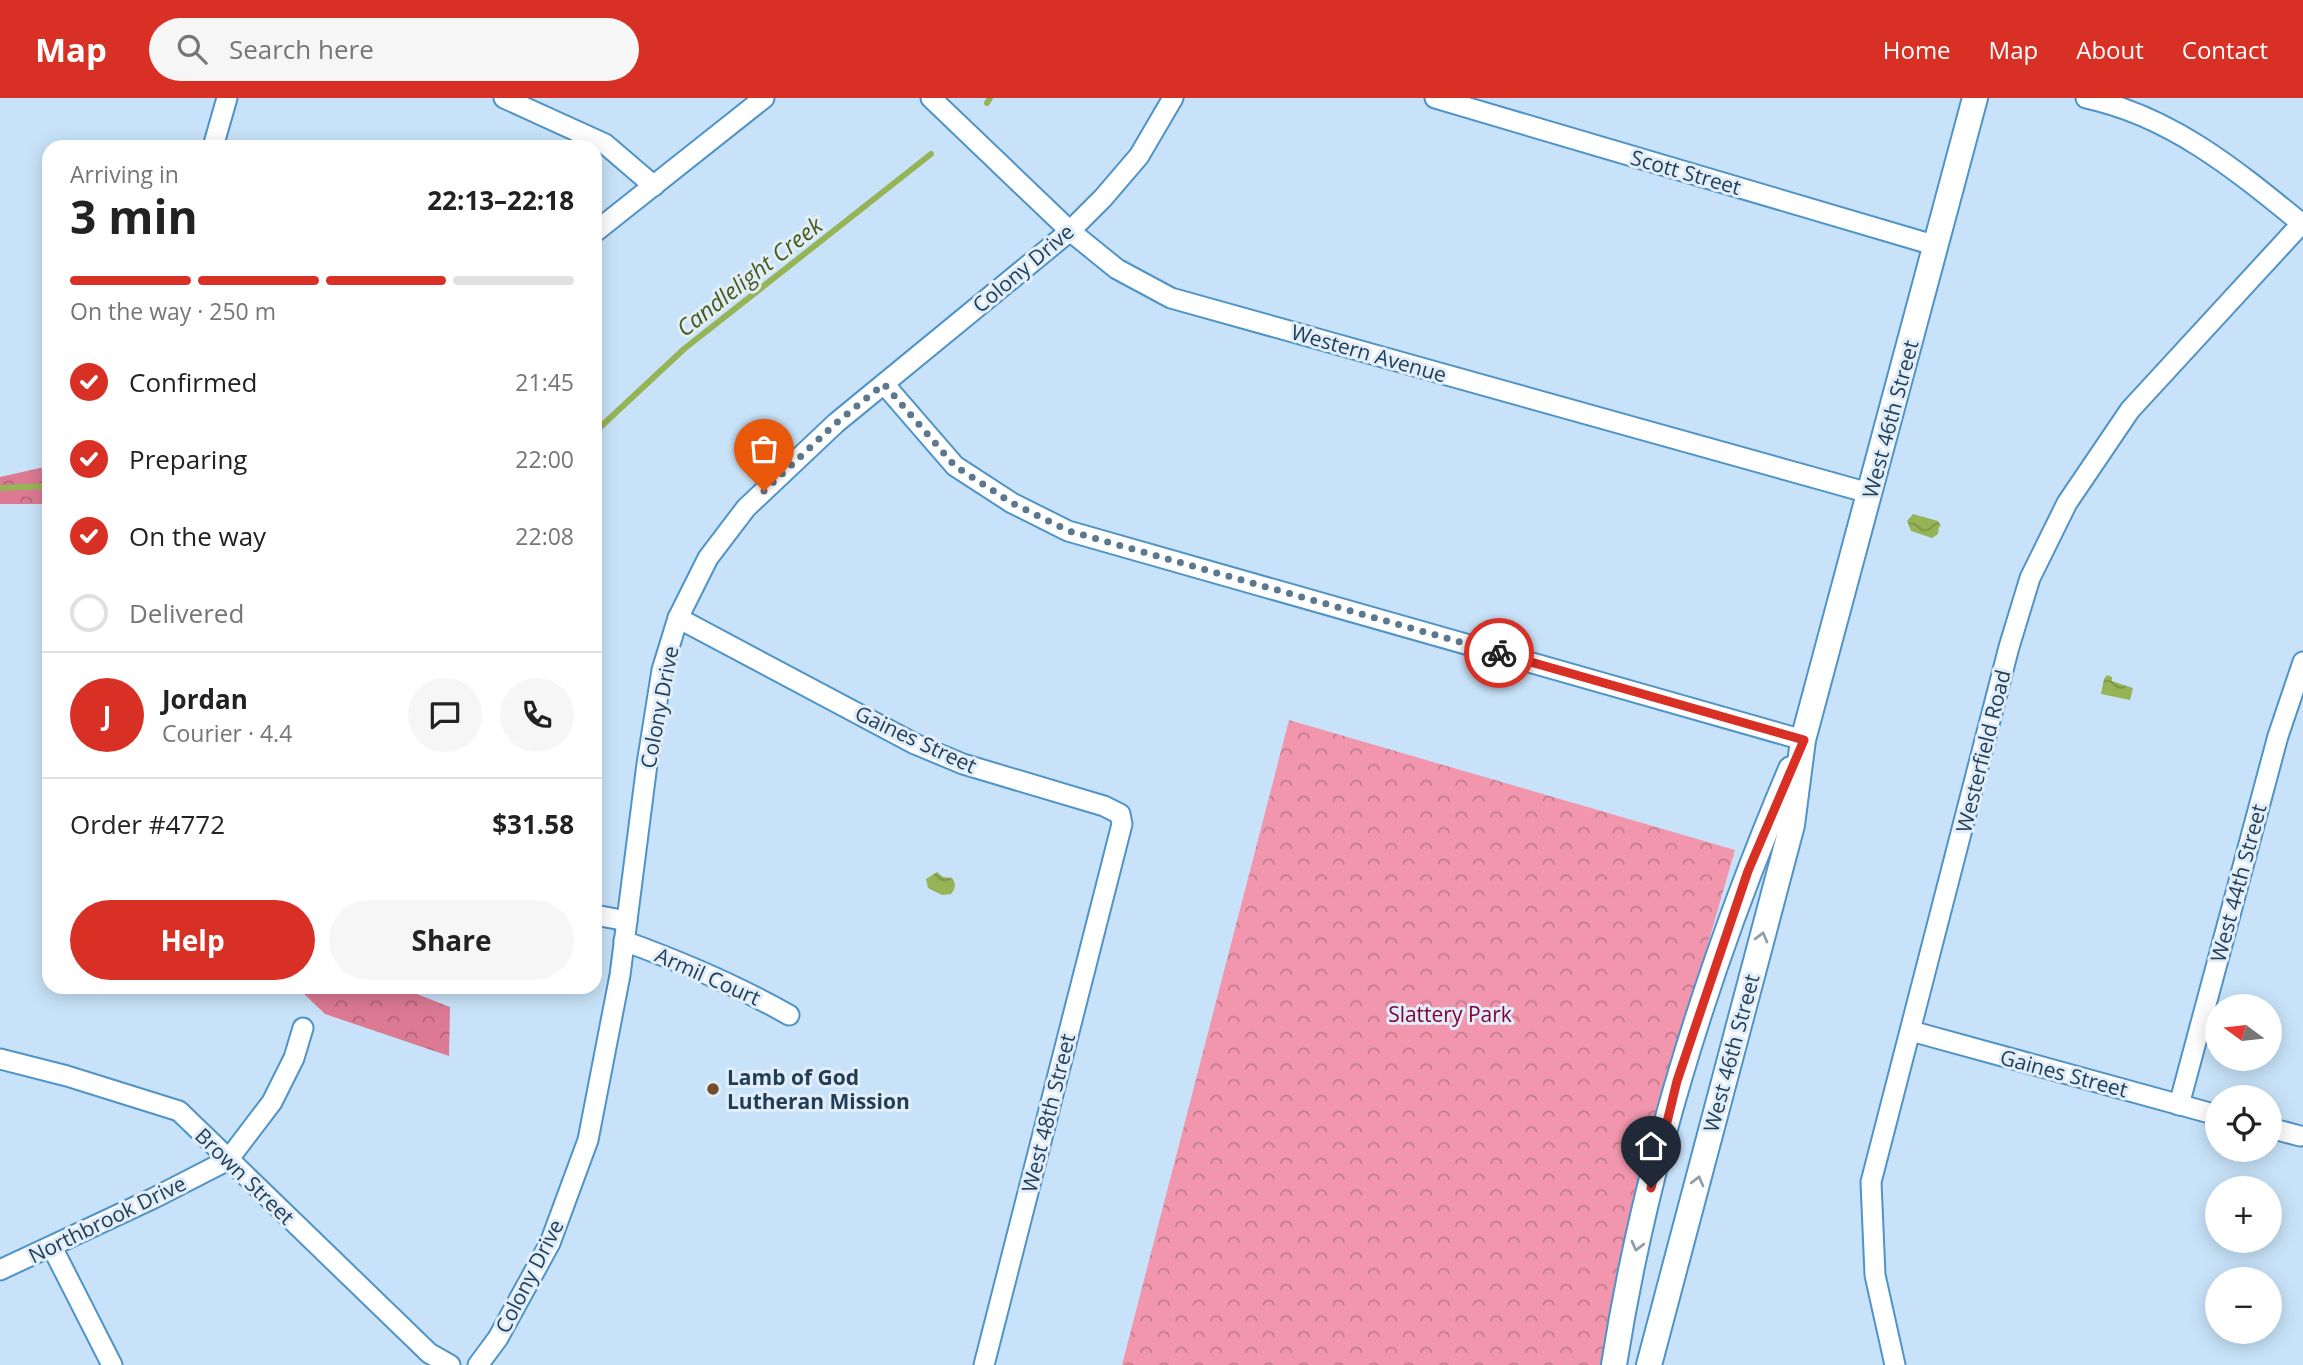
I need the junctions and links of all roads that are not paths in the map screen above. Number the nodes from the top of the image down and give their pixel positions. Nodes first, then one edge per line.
1 (227, 98) edge
2 (504, 98) edge
3 (764, 98) edge
4 (931, 98) edge
5 (1172, 98) edge
6 (1435, 98) edge
7 (1975, 98) edge
8 (2087, 98) edge
9 (215, 140) edge
10 (596, 140) edge
11 (602, 143) edge
12 (654, 186) junction
13 (602, 227) edge
14 (1070, 231) junction
15 (2300, 231) edge
16 (1937, 246) junction
17 (884, 384) junction
18 (1869, 493) junction
19 (678, 618) junction
20 (2303, 662) edge
21 (1804, 740) junction
22 (1112, 862) joint
23 (602, 916) edge
24 (627, 921) junction
25 (625, 941) junction
26 (789, 1015) dead end
27 (303, 1028) dead end
28 (1911, 1031) junction
29 (0, 1059) edge
30 (2179, 1105) junction
31 (2205, 1112) edge
32 (2282, 1131) edge
33 (2300, 1136) dead end
34 (228, 1160) junction
35 (52, 1247) junction
36 (0, 1270) edge
37 (112, 1365) edge
38 (450, 1365) edge
39 (478, 1365) edge
40 (984, 1365) edge
41 (1614, 1365) edge
42 (1649, 1365) edge
43 (1895, 1365) edge

1 - 9 street
2 - 10 street
3 - 12 street
4 - 14 street, Western Avenue
5 - 14 street, Colony Drive
6 - 16 street, Scott Street
7 - 16 street, West 46th Street
8 - 15 street
11 - 12 street
12 - 13 street
14 - 17 street, Colony Drive
14 - 18 street, Western Avenue
15 - 28 street, Westerfield Road
16 - 18 street, West 46th Street
17 - 19 street, Colony Drive
17 - 21 street
18 - 21 street, West 46th Street
19 - 22 street, Gaines Street
19 - 24 street, Colony Drive
20 - 30 street, West 44th Street
21 -> 41 street, West 46th Street
42 -> 21 street, West 46th Street
22 - 40 street, West 48th Street
23 - 24 street
24 - 25 street, Colony Drive
25 - 26 street, Armil Court
25 - 39 street, Colony Drive
27 - 34 street, Northbrook Drive
28 - 30 street, Gaines Street
28 - 43 street, Westerfield Road
29 - 34 street, Brown Street
30 - 31 street, Gaines Street
32 - 33 street
34 - 35 street, Northbrook Drive
34 - 38 street, Brown Street
35 - 36 street, Northbrook Drive
35 - 37 street

